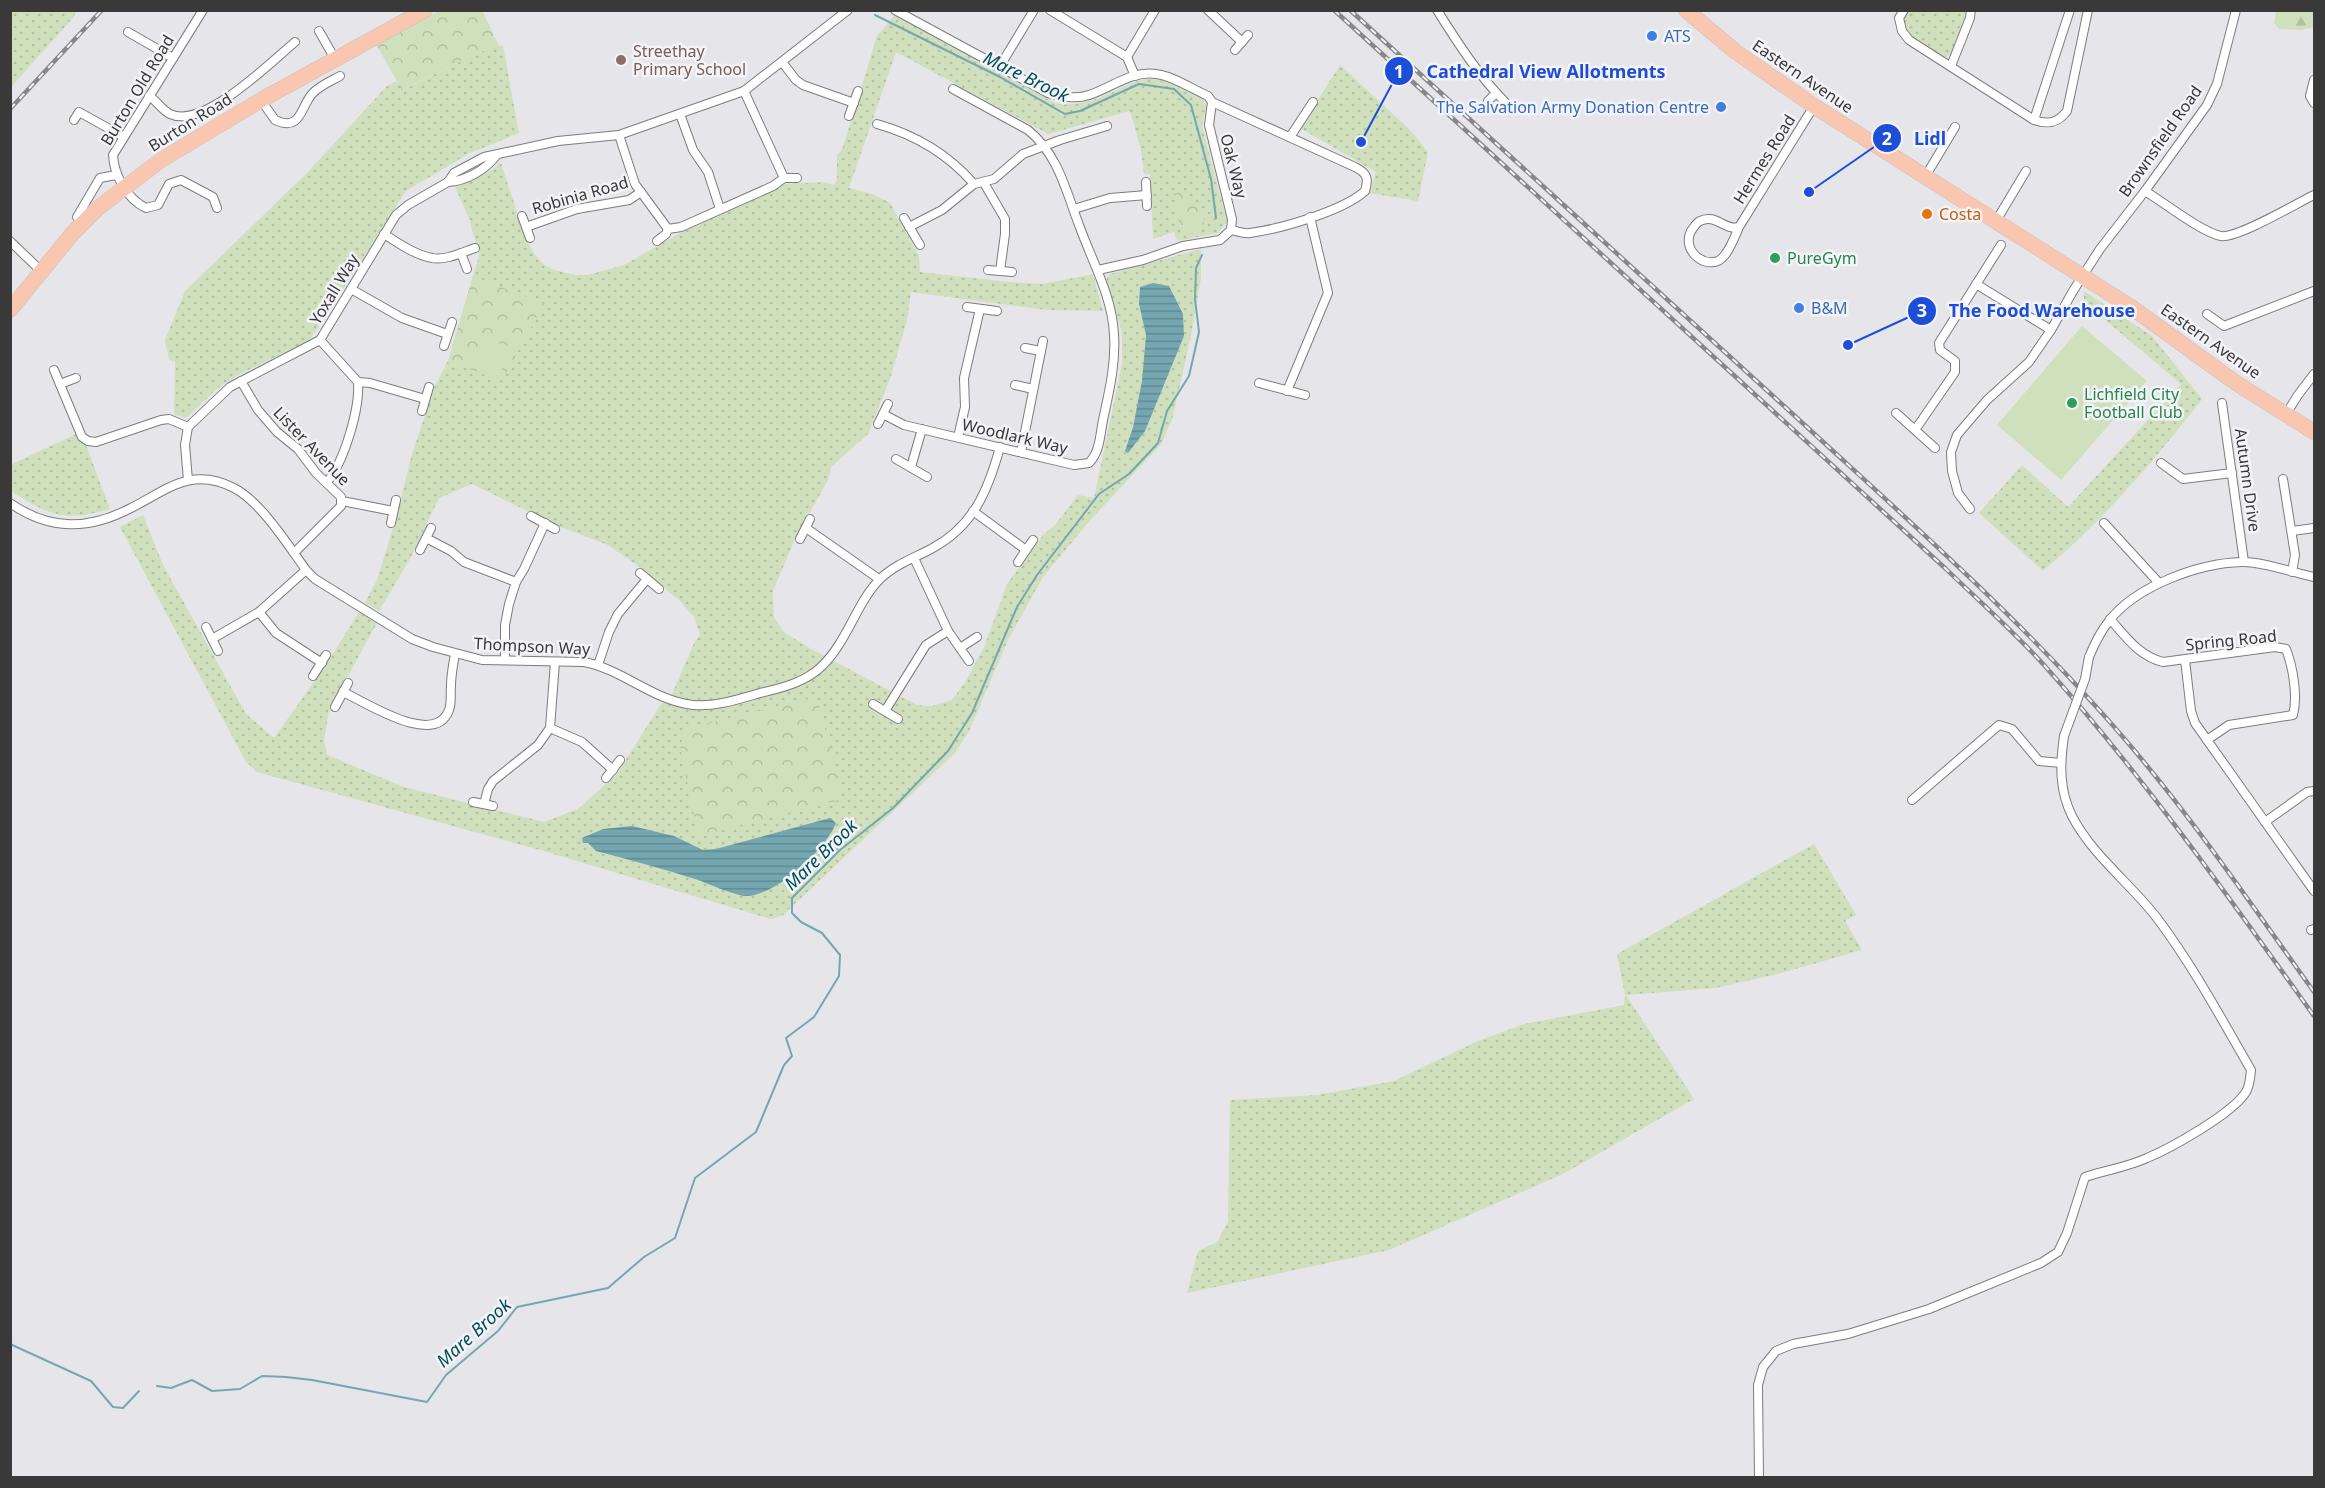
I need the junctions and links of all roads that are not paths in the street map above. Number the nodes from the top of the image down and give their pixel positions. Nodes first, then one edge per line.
1 (204, 10) edge
2 (425, 10) edge
3 (848, 10) edge
4 (896, 10) edge
5 (1034, 10) edge
6 (1050, 10) edge
7 (1155, 10) edge
8 (1208, 10) edge
9 (1437, 10) edge
10 (1686, 10) edge
11 (1904, 10) edge
12 (1971, 10) edge
13 (2070, 10) edge
14 (2088, 10) edge
15 (2236, 10) edge
16 (319, 31) dead end
17 (1248, 35) dead end
18 (295, 42) dead end
19 (1242, 42) junction
20 (129, 44) dead end
21 (1235, 50) dead end
22 (284, 51) junction
23 (1127, 57) junction
24 (173, 58) junction
25 (291, 59) dead end
26 (335, 59) junction
27 (782, 62) junction
28 (1000, 66) junction
29 (1951, 66) junction
30 (340, 76) dead end
31 (1136, 76) junction
32 (2314, 80) edge
33 (330, 82) junction
34 (953, 89) dead end
35 (744, 91) junction
36 (858, 91) dead end
37 (335, 92) dead end
38 (1496, 93) junction
39 (149, 96) junction
40 (261, 100) junction
41 (1488, 101) dead end
42 (1212, 102) junction
43 (1312, 102) dead end
44 (1505, 102) dead end
45 (854, 103) junction
46 (2314, 103) edge
47 (1814, 106) junction
48 (680, 114) junction
49 (849, 116) dead end
50 (74, 120) dead end
51 (2034, 120) junction
52 (877, 124) dead end
53 (1107, 126) dead end
54 (1955, 127) dead end
55 (619, 135) junction
56 (124, 137) junction
57 (1290, 137) junction
58 (1044, 146) junction
59 (2026, 171) dead end
60 (1925, 177) junction
61 (784, 178) junction
62 (797, 178) dead end
63 (121, 181) junction
64 (1146, 182) dead end
65 (984, 183) junction
66 (974, 184) junction
67 (2145, 191) junction
68 (641, 192) junction
69 (1147, 195) junction
70 (2314, 195) edge
71 (1148, 206) dead end
72 (217, 208) dead end
73 (720, 209) junction
74 (1074, 209) junction
75 (522, 216) dead end
76 (77, 217) dead end
77 (1310, 217) junction
78 (904, 218) dead end
79 (1996, 221) junction
80 (526, 227) junction
81 (909, 227) junction
82 (1739, 227) junction
83 (668, 229) junction
84 (1231, 230) junction
85 (384, 234) junction
86 (530, 238) dead end
87 (657, 241) dead end
88 (10, 242) edge
89 (920, 245) dead end
90 (2001, 245) dead end
91 (475, 248) dead end
92 (461, 253) junction
93 (467, 269) dead end
94 (988, 270) dead end
95 (1098, 270) junction
96 (41, 271) junction
97 (1000, 271) junction
98 (1012, 272) dead end
99 (2083, 276) junction
100 (1976, 284) junction
101 (351, 289) junction
102 (2314, 291) edge
103 (968, 307) dead end
104 (980, 309) junction
105 (10, 310) edge
106 (997, 311) dead end
107 (2207, 314) dead end
108 (452, 322) dead end
109 (2051, 330) junction
110 (447, 334) junction
111 (320, 340) junction
112 (1043, 341) dead end
113 (444, 346) dead end
114 (1025, 348) dead end
115 (1041, 351) junction
116 (54, 370) dead end
117 (2314, 374) edge
118 (76, 378) dead end
119 (241, 381) junction
120 (358, 382) junction
121 (1259, 383) dead end
122 (60, 384) junction
123 (1015, 386) dead end
124 (429, 387) dead end
125 (1033, 389) junction
126 (1287, 391) junction
127 (1305, 396) dead end
128 (425, 399) junction
129 (2222, 402) dead end
130 (888, 404) dead end
131 (422, 411) dead end
132 (1896, 413) dead end
133 (883, 414) junction
134 (2286, 414) junction
135 (878, 424) dead end
136 (188, 427) junction
137 (922, 429) junction
138 (1915, 430) junction
139 (2314, 432) edge
140 (958, 437) junction
141 (1000, 447) junction
142 (1935, 448) dead end
143 (1021, 452) junction
144 (896, 459) dead end
145 (2161, 463) dead end
146 (911, 467) junction
147 (2232, 473) junction
148 (927, 477) dead end
149 (2283, 479) dead end
150 (188, 480) junction
151 (327, 482) junction
152 (396, 500) dead end
153 (341, 503) junction
154 (10, 504) edge
155 (1970, 509) dead end
156 (393, 511) junction
157 (973, 511) junction
158 (531, 516) dead end
159 (391, 524) dead end
160 (545, 524) junction
161 (2104, 524) dead end
162 (431, 528) dead end
163 (2314, 528) edge
164 (555, 529) dead end
165 (2292, 531) junction
166 (426, 538) junction
167 (800, 539) dead end
168 (1033, 540) dead end
169 (420, 550) dead end
170 (1026, 550) junction
171 (294, 553) junction
172 (914, 558) junction
173 (1018, 562) dead end
174 (2244, 562) junction
175 (306, 570) junction
176 (2292, 572) junction
177 (640, 573) dead end
178 (2314, 576) edge
179 (647, 579) junction
180 (879, 579) junction
181 (516, 582) junction
182 (2158, 583) junction
183 (659, 589) dead end
184 (259, 612) junction
185 (2110, 619) junction
186 (206, 627) dead end
187 (948, 631) junction
188 (977, 636) dead end
189 (212, 639) junction
190 (960, 648) junction
191 (218, 651) dead end
192 (455, 654) junction
193 (505, 660) junction
194 (2185, 660) junction
195 (969, 661) dead end
196 (555, 662) junction
197 (598, 665) junction
198 (313, 676) dead end
199 (348, 683) dead end
200 (343, 692) junction
201 (873, 704) dead end
202 (335, 707) dead end
203 (885, 711) junction
204 (898, 719) dead end
205 (550, 728) junction
206 (2207, 740) junction
207 (620, 760) dead end
208 (2061, 763) junction
209 (613, 770) junction
210 (606, 778) dead end
211 (2314, 791) edge
212 (1912, 800) dead end
213 (473, 802) dead end
214 (2265, 822) junction
215 (2314, 891) edge
216 (1759, 1478) edge

1 - 24 street, Burton Old Road
2 - 26 highway, Burton Road
3 - 27 street, Yoxall Way
4 - 28 street
5 - 28 street
6 - 23 street
7 - 23 street
8 - 19 street
9 - 38 street
10 - 47 highway, Eastern Avenue
11 - 29 street
12 - 29 street
13 - 51 street
14 - 51 street
15 - 67 street, Brownsfield Road
16 - 26 street
17 - 19 street
18 - 22 street
19 - 21 street
20 - 24 street
22 - 25 street
22 - 39 street
23 - 31 street
24 - 39 street, Burton Old Road
26 - 40 highway, Burton Road
27 - 35 street, Yoxall Way
27 - 45 street
28 - 31 street
29 - 51 street
30 - 33 street
31 - 42 street
32 - 46 street
33 - 37 street
33 - 40 street
34 - 58 street
35 - 48 street, Yoxall Way
35 - 61 street
36 - 45 street
38 - 41 street
38 - 44 street
39 - 56 street, Burton Old Road
40 - 63 highway, Burton Road
42 - 57 street
42 - 84 street, Oak Way
43 - 57 street
45 - 49 street
47 - 60 highway, Eastern Avenue
47 - 82 street, Hermes Road
48 - 55 street, Yoxall Way
48 - 73 street
50 - 56 street
52 - 66 street
53 - 58 street
54 - 60 street
55 - 68 street
55 - 85 street, Yoxall Way
56 - 63 street, Burton Old Road
57 - 77 street
58 - 65 street
58 - 74 street
59 - 79 street
60 - 79 highway, Eastern Avenue
61 - 62 street
61 - 73 street
63 - 72 street
63 - 76 street
63 - 96 highway, Burton Road
64 - 69 street
65 - 66 street
65 - 97 street
66 - 81 street
67 - 70 street
67 - 99 street, Brownsfield Road
68 - 80 street, Robinia Road
68 - 83 street
69 - 71 street
69 - 74 street
73 - 83 street
74 - 95 street
75 - 80 street, Robinia Road
77 - 84 street
77 - 126 street
78 - 81 street
79 - 99 highway, Eastern Avenue
80 - 86 street, Robinia Road
81 - 89 street
82 - 82 street, Hermes Road
83 - 87 street
84 - 95 street
85 - 92 street
85 - 101 street, Yoxall Way
88 - 96 street
90 - 100 street
91 - 92 street
92 - 93 street
94 - 97 street
95 - 143 street, Woodlark Way
96 - 105 highway, Burton Road
97 - 98 street
99 - 109 street, Brownsfield Road
99 - 134 highway, Eastern Avenue
100 - 109 street
100 - 138 street
101 - 110 street
101 - 111 street, Yoxall Way
102 - 107 street
103 - 104 street
104 - 106 street
104 - 140 street
108 - 110 street
109 - 155 street, Brownsfield Road
110 - 113 street
111 - 119 street, Yoxall Way
111 - 120 street
112 - 115 street
114 - 115 street
115 - 125 street
116 - 122 street
117 - 134 street
118 - 122 street
119 - 136 street, Yoxall Way
119 - 151 street, Lister Avenue
120 - 128 street
120 - 151 street
121 - 126 street
122 - 136 street
123 - 125 street
124 - 128 street
125 - 143 street
126 - 127 street
128 - 131 street
129 - 147 street, Autumn Drive
130 - 133 street
132 - 138 street
133 - 135 street
133 - 137 street, Woodlark Way
134 - 139 highway, Eastern Avenue
136 - 150 street
137 - 140 street, Woodlark Way
137 - 146 street
138 - 142 street
140 - 141 street, Woodlark Way
141 - 143 street, Woodlark Way
141 - 157 street, Thompson Way
144 - 146 street
145 - 147 street
146 - 148 street
147 - 174 street, Autumn Drive
149 - 165 street
150 - 154 street, Thompson Way
150 - 171 street, Thompson Way
151 - 153 street, Lister Avenue
152 - 156 street
153 - 156 street, Lister Avenue
153 - 171 street
156 - 159 street
157 - 170 street
157 - 172 street, Thompson Way
158 - 160 street
160 - 164 street
160 - 181 street
161 - 182 street
162 - 166 street
163 - 165 street
165 - 176 street
166 - 169 street
166 - 181 street
167 - 180 street
168 - 170 street
170 - 173 street
171 - 175 street, Thompson Way
172 - 180 street, Thompson Way
172 - 187 street
174 - 176 street
174 - 182 street
175 - 184 street
175 - 192 street, Thompson Way
176 - 178 street
177 - 179 street
179 - 183 street
179 - 197 street
180 - 197 street, Thompson Way
181 - 193 street
182 - 185 street
184 - 189 street
184 - 198 street
185 - 194 street, Spring Road
185 - 208 street, bridge
186 - 189 street
187 - 190 street
187 - 203 street
188 - 190 street
189 - 191 street
190 - 195 street
192 - 193 street, Thompson Way
192 - 200 street
193 - 196 street, Thompson Way
194 - 206 street
194 - 206 street, Spring Road
196 - 197 street, Thompson Way
196 - 205 street
199 - 200 street
200 - 202 street
201 - 203 street
203 - 204 street
205 - 209 street
205 - 213 street
206 - 214 street
207 - 209 street
208 - 212 street
208 - 216 street
209 - 210 street
211 - 214 street
214 - 215 street

